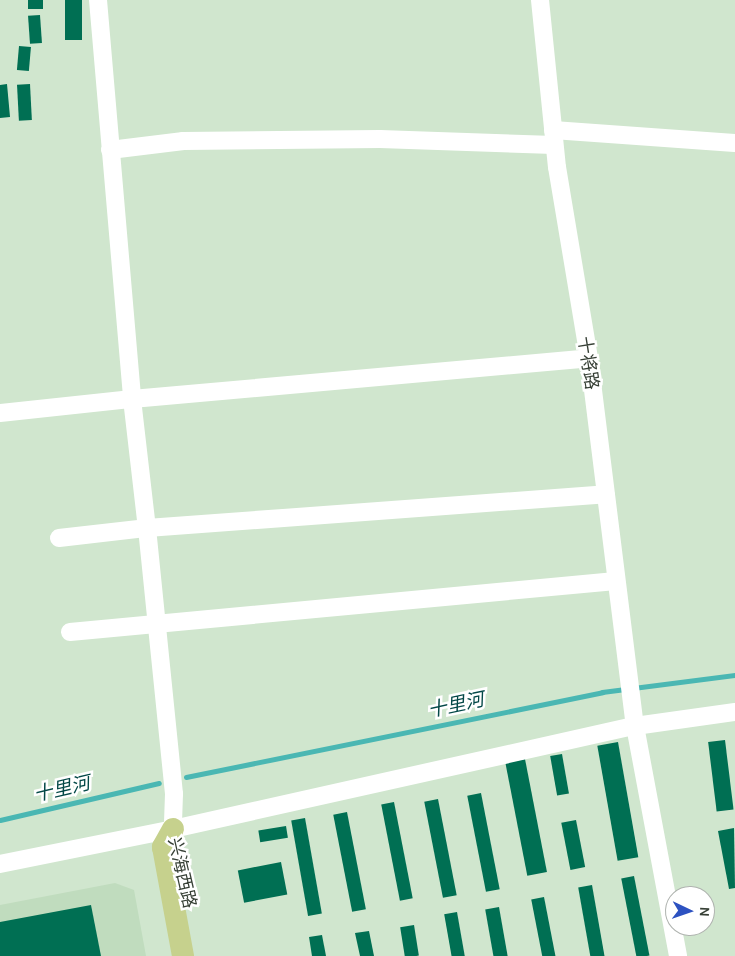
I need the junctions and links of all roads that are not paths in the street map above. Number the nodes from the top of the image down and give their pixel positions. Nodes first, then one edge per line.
1 (98, 0) edge
2 (540, 0) edge
3 (553, 138) junction
4 (735, 144) edge
5 (110, 150) junction
6 (589, 358) junction
7 (132, 399) junction
8 (0, 413) edge
9 (606, 494) junction
10 (147, 528) junction
11 (59, 538) dead end
12 (616, 581) junction
13 (157, 623) junction
14 (70, 632) dead end
15 (735, 712) edge
16 (635, 726) junction
17 (173, 829) junction
18 (0, 864) edge
19 (184, 956) edge
20 (199, 956) edge
21 (678, 956) edge

1 - 5 street
2 - 3 street, 十将路
3 - 4 street
3 - 5 street
3 - 6 street, 十将路
5 - 7 street
6 - 7 street
6 - 9 street, 十将路
7 - 8 street
7 - 10 street
9 - 10 street
9 - 12 street, 十将路
10 - 11 street
10 - 13 street
12 - 13 street
12 - 16 street, 十将路
13 - 14 street
13 - 17 street
15 - 16 street
16 - 17 street
16 - 21 street, 十将路
17 - 18 street
17 - 19 main road, 兴海西路
17 - 20 main road, 兴海西路

